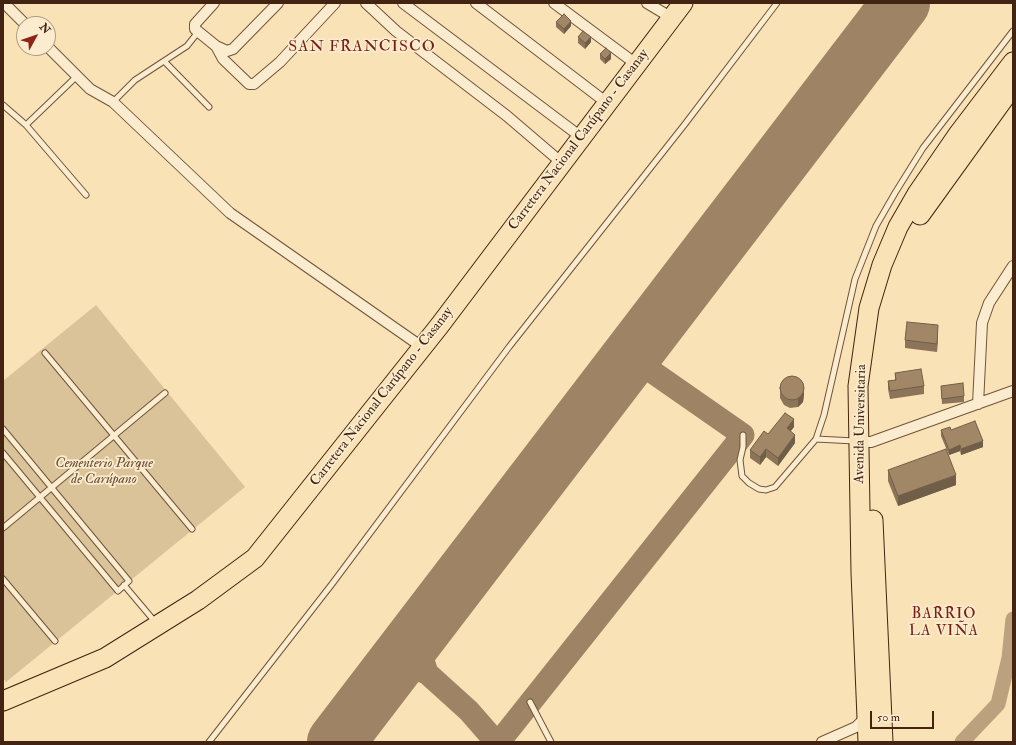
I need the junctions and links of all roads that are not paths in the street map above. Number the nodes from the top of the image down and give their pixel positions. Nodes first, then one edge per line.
1 (4, 3) edge
2 (214, 3) edge
3 (278, 3) edge
4 (335, 3) edge
5 (366, 3) edge
6 (403, 3) edge
7 (476, 3) edge
8 (554, 3) edge
9 (647, 3) edge
10 (777, 3) edge
11 (677, 10) edge
12 (17, 16) edge
13 (1013, 31) edge
14 (198, 32) junction
15 (216, 46) junction
16 (56, 55) edge
17 (165, 62) junction
18 (1013, 62) edge
19 (636, 64) junction
20 (77, 76) junction
21 (1013, 86) edge
22 (113, 102) junction
23 (607, 103) junction
24 (3, 104) edge
25 (209, 107) dead end
26 (26, 125) junction
27 (581, 137) junction
28 (562, 163) junction
29 (86, 195) dead end
30 (1013, 266) edge
31 (422, 347) junction
32 (45, 353) dead end
33 (1013, 391) edge
34 (164, 394) dead end
35 (978, 404) junction
36 (3, 429) edge
37 (115, 435) junction
38 (743, 436) dead end
39 (816, 439) junction
40 (865, 442) junction
41 (3, 453) edge
42 (52, 488) junction
43 (40, 497) junction
44 (3, 528) edge
45 (192, 529) dead end
46 (3, 579) edge
47 (124, 585) junction
48 (157, 625) junction
49 (55, 641) dead end
50 (3, 701) edge
51 (530, 702) dead end
52 (870, 732) edge
53 (209, 742) edge
54 (551, 742) edge
55 (822, 742) edge

1 - 12 street
2 - 14 street
3 - 15 street
4 - 15 street
5 - 28 street
6 - 27 street
7 - 23 street
8 - 19 street
9 - 11 street
10 - 53 lane
11 - 19 highway, Carretera Nacional Carúpano - Casanay
13 - 39 lane
14 - 15 street
14 - 17 lane
16 - 20 street
17 - 22 lane
17 - 25 lane
18 - 40 highway, Avenida Universitaria
19 - 23 highway, Carretera Nacional Carúpano - Casanay
20 - 22 street
20 - 26 lane
21 - 40 highway, Avenida Universitaria
22 - 31 street
23 - 27 highway, Carretera Nacional Carúpano - Casanay
24 - 26 lane
26 - 29 lane
27 - 28 highway, Carretera Nacional Carúpano - Casanay
28 - 31 highway, Carretera Nacional Carúpano - Casanay
30 - 35 street
31 - 48 highway, Carretera Nacional Carúpano - Casanay
32 - 37 lane
33 - 35 street
34 - 37 lane
35 - 40 street
36 - 42 lane
37 - 42 lane
37 - 45 lane
38 - 39 lane
39 - 40 lane
40 - 52 highway, Avenida Universitaria
41 - 43 lane
42 - 43 lane
42 - 47 lane
43 - 44 lane
43 - 47 lane
46 - 49 lane
47 - 48 lane
48 - 50 highway, Carretera Nacional Carúpano - Casanay
51 - 54 lane
52 - 55 street

